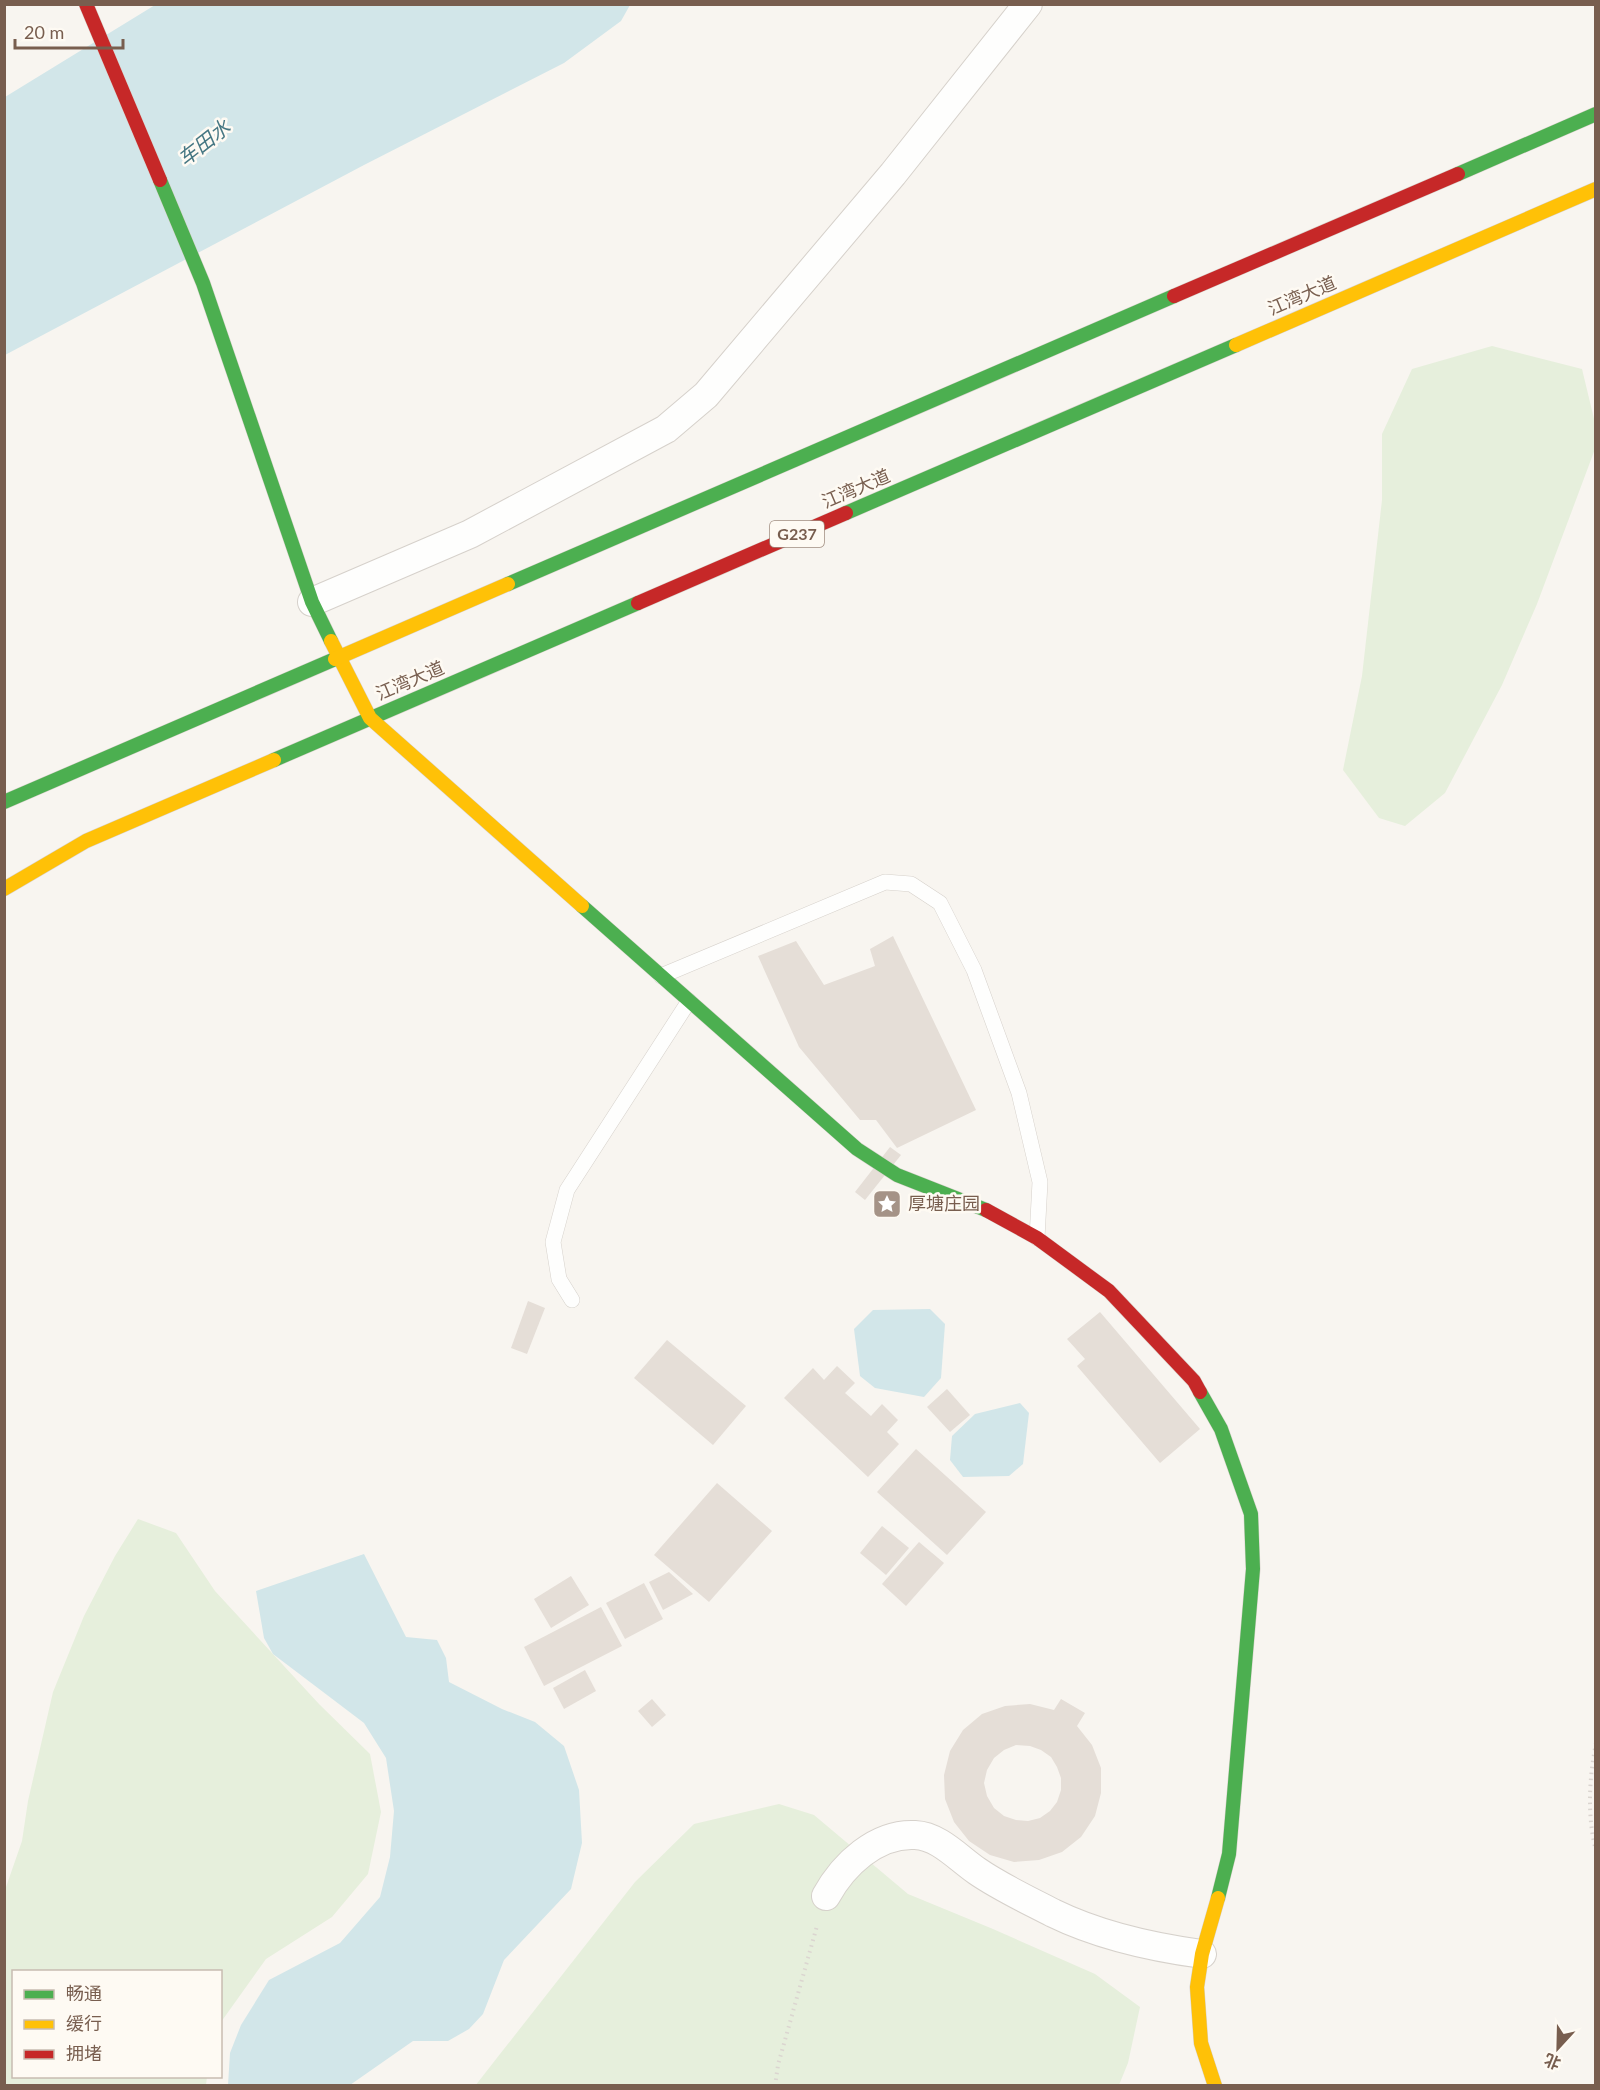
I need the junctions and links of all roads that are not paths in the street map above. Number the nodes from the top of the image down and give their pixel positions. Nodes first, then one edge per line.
1 (86, 4) edge
2 (1028, 4) edge
3 (1596, 114) edge
4 (1596, 189) edge
5 (312, 602) junction
6 (338, 657) junction
7 (370, 718) junction
8 (4, 801) edge
9 (4, 889) edge
10 (661, 976) junction
11 (689, 1001) junction
12 (1037, 1238) junction
13 (572, 1300) dead end
14 (826, 1896) road end
15 (1202, 1954) junction
16 (1215, 2085) edge

1 - 5 main road
2 - 5 street
3 - 6 main road
4 - 7 main road, 江湾大道 / G237
5 - 6 main road
6 - 7 main road
6 - 8 main road
7 - 9 main road, 江湾大道 / G237
7 - 10 main road
10 - 11 main road
10 - 12 lane
11 - 12 main road
11 - 13 lane
12 - 15 main road
14 - 15 street
15 - 16 main road

